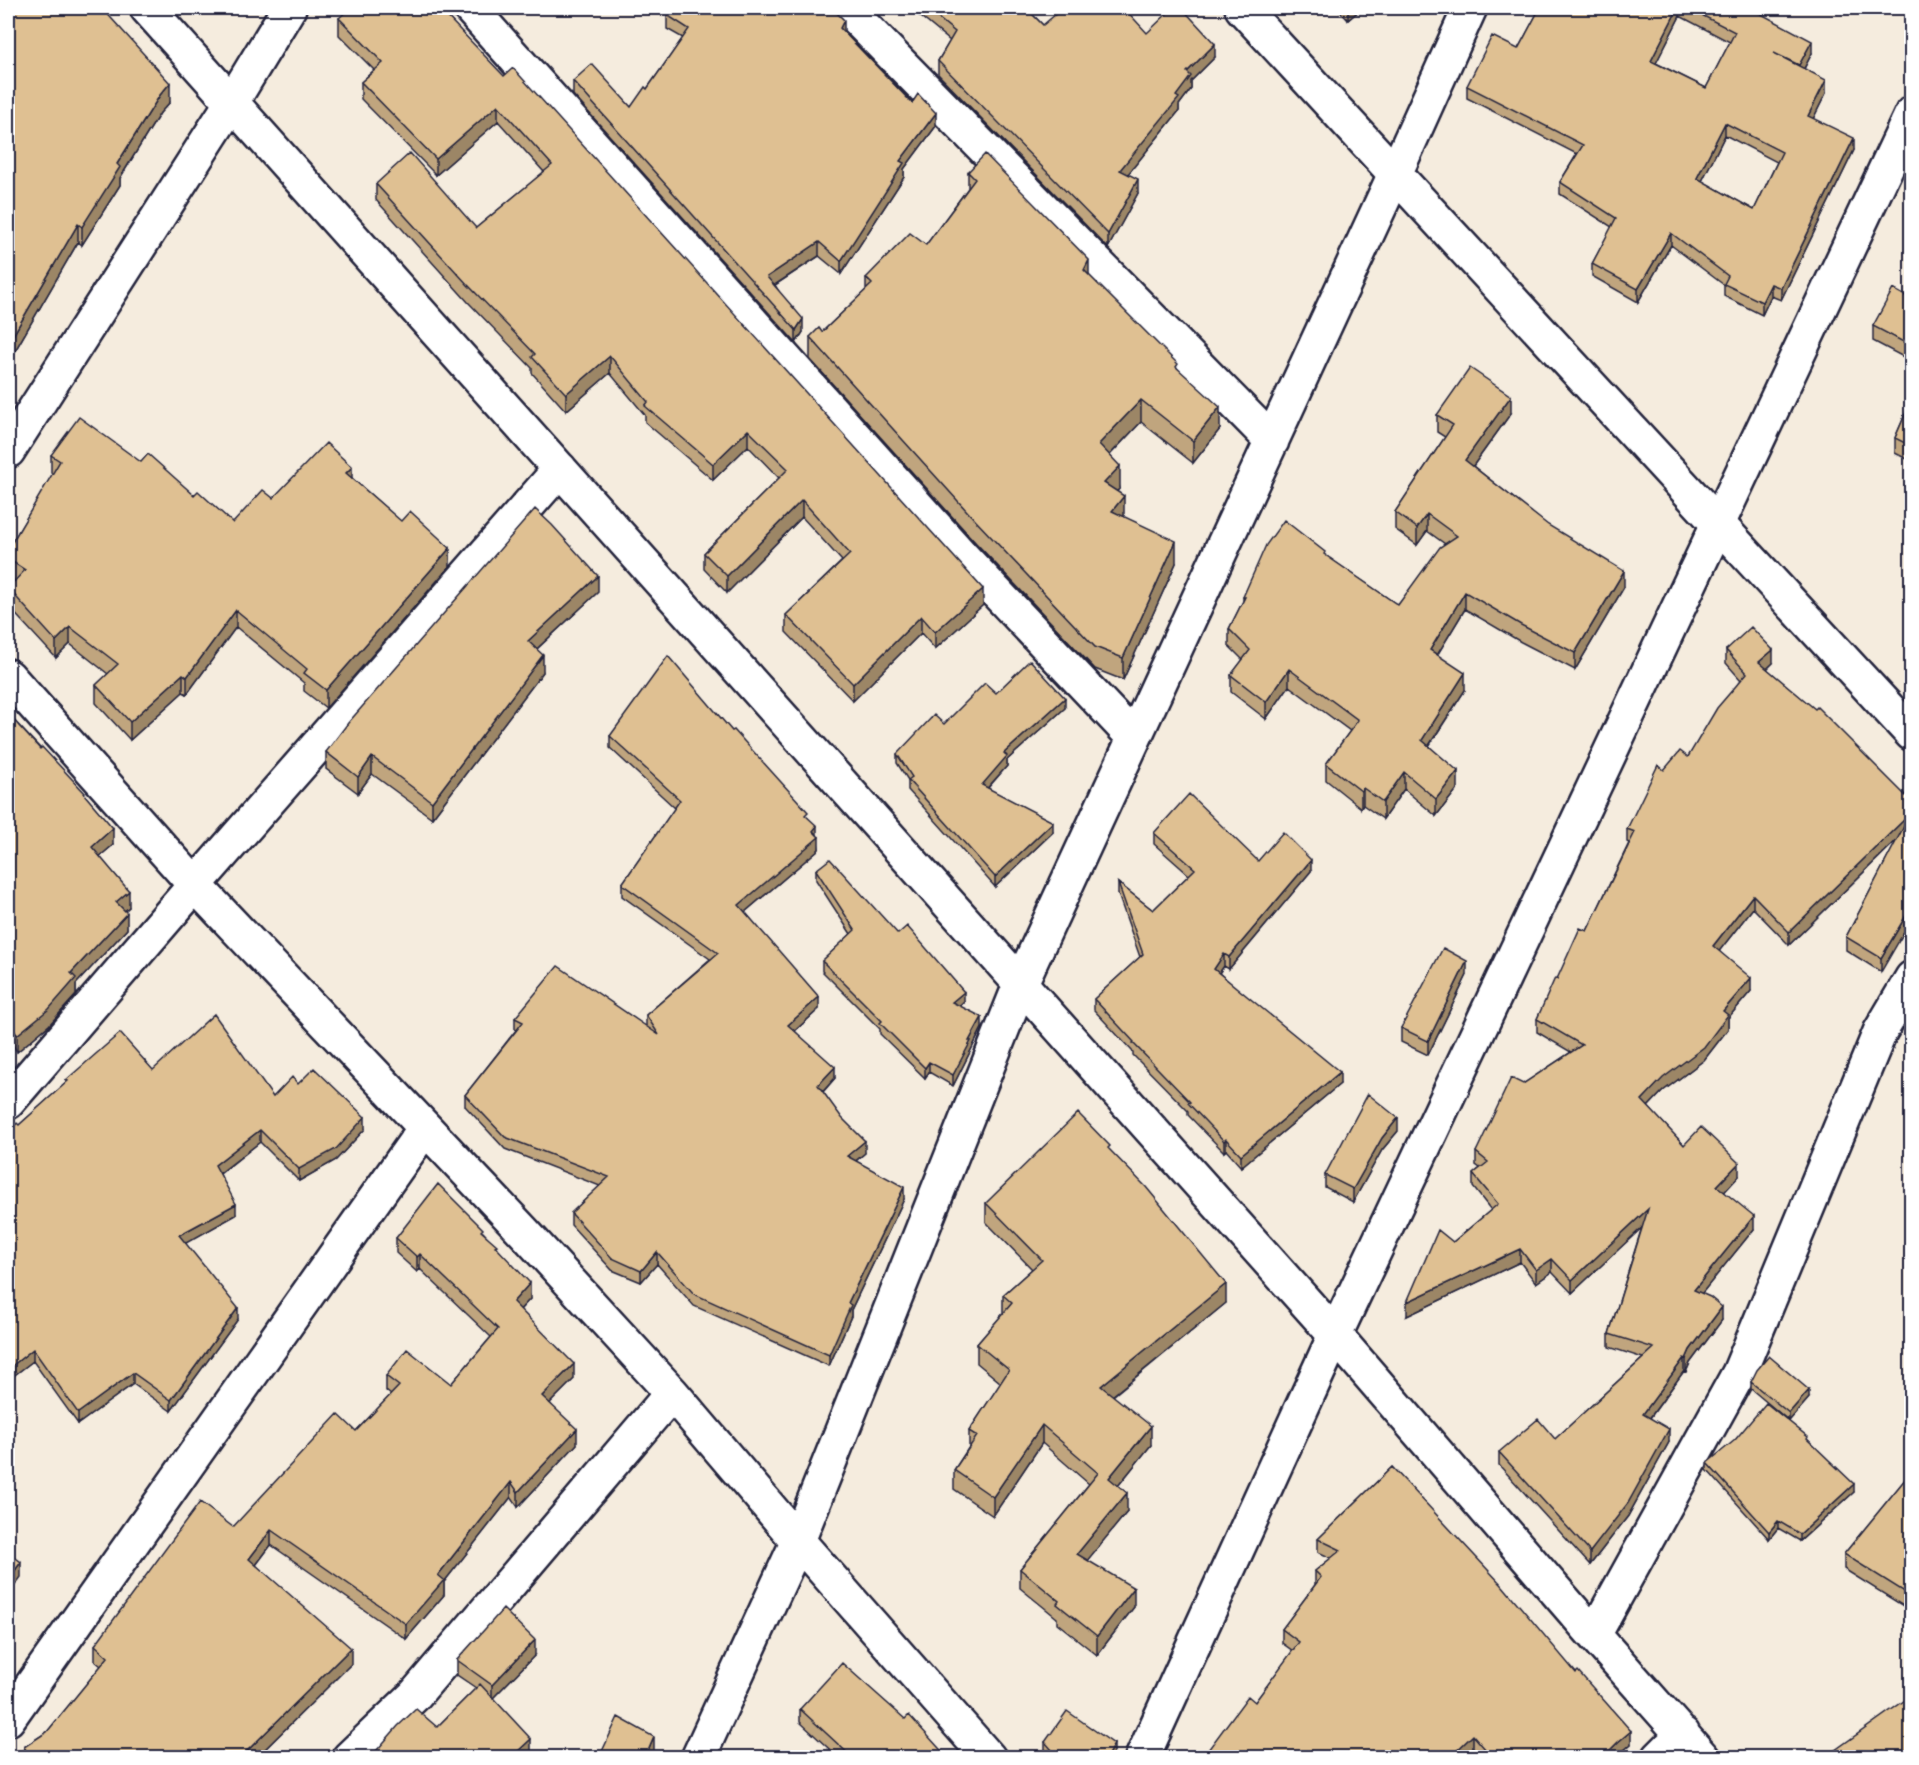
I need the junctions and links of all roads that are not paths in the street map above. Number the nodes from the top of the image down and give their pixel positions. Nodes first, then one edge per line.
1 (147, 8) edge
2 (289, 8) edge
3 (470, 8) edge
4 (846, 8) edge
5 (1242, 8) edge
6 (1470, 8) edge
7 (232, 102) junction
8 (1911, 112) edge
9 (1395, 174) junction
10 (1272, 441) junction
11 (8, 451) edge
12 (560, 469) junction
13 (1717, 523) junction
14 (8, 676) edge
15 (1911, 734) edge
16 (1134, 738) junction
17 (195, 885) junction
18 (1911, 978) edge
19 (1020, 985) junction
20 (8, 1102) edge
21 (425, 1128) junction
22 (1335, 1335) junction
23 (672, 1393) junction
24 (798, 1541) junction
25 (1594, 1635) junction
26 (8, 1719) edge
27 (1693, 1746) edge
28 (349, 1758) edge
29 (698, 1758) edge
30 (989, 1758) edge
31 (1142, 1758) edge
32 (1659, 1758) edge

1 - 7 street
2 - 7 street
3 - 16 street
4 - 10 street
5 - 9 street
6 - 9 street
7 - 11 street
7 - 12 street
8 - 13 street
9 - 10 street
9 - 13 street
10 - 16 street
12 - 17 street
12 - 19 street
13 - 15 street
13 - 22 street
14 - 17 street
16 - 19 street
17 - 20 street
17 - 21 street
18 - 25 street
19 - 22 street
19 - 24 street
21 - 23 street
21 - 26 street
22 - 25 street
22 - 31 street
23 - 24 street
23 - 28 street
24 - 29 street
24 - 30 street
25 - 27 street
27 - 32 street

